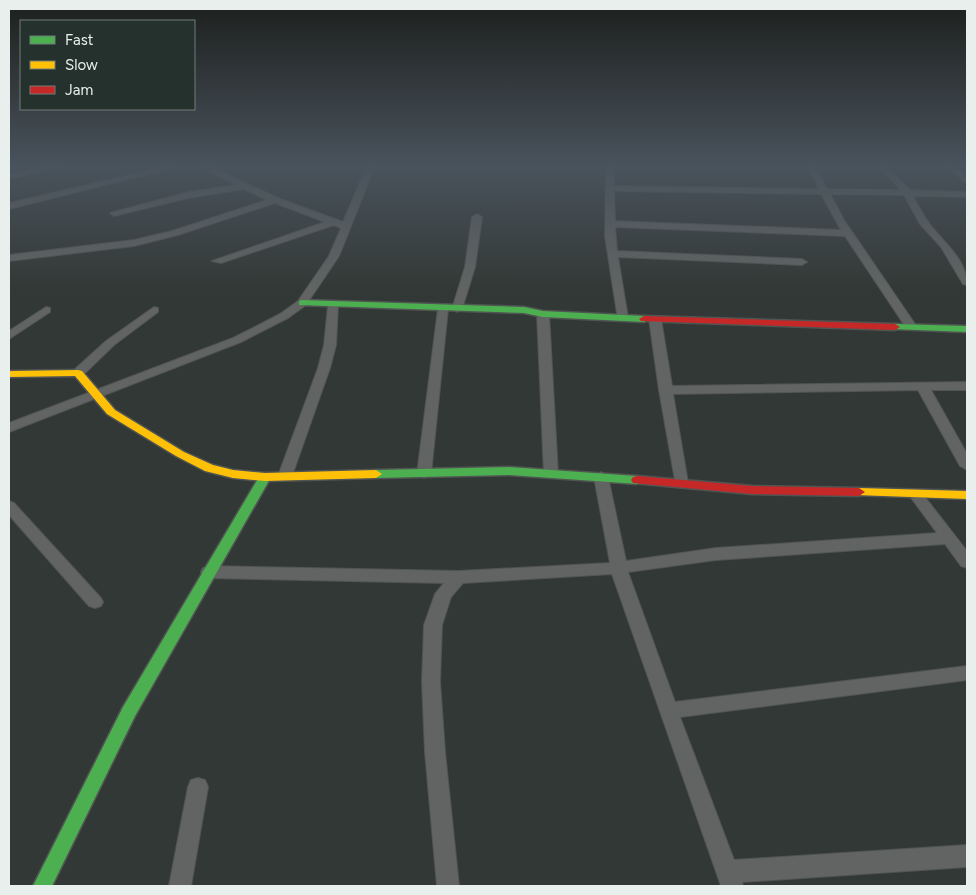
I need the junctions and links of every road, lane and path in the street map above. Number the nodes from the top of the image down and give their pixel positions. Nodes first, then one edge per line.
1 (136, 208) edge
2 (251, 208) edge
3 (296, 208) edge
4 (355, 208) edge
5 (610, 208) edge
6 (835, 208) edge
7 (916, 208) edge
8 (114, 213) dead end
9 (477, 216) dead end
10 (334, 222) junction
11 (610, 224) junction
12 (347, 227) junction
13 (848, 233) junction
14 (612, 254) junction
15 (9, 258) edge
16 (217, 261) dead end
17 (802, 262) dead end
18 (967, 282) edge
19 (302, 303) junction
20 (333, 306) junction
21 (443, 309) junction
22 (457, 309) junction
23 (46, 310) dead end
24 (154, 310) dead end
25 (543, 314) junction
26 (622, 318) junction
27 (655, 319) junction
28 (911, 327) junction
29 (967, 329) edge
30 (9, 336) edge
31 (78, 373) junction
32 (9, 374) edge
33 (922, 386) junction
34 (967, 386) edge
35 (665, 390) junction
36 (94, 393) junction
37 (9, 428) edge
38 (967, 466) edge
39 (424, 474) junction
40 (551, 474) junction
41 (285, 476) junction
42 (601, 477) junction
43 (265, 478) junction
44 (681, 483) junction
45 (916, 495) junction
46 (967, 495) edge
47 (9, 506) edge
48 (949, 538) junction
49 (967, 562) edge
50 (619, 568) junction
51 (209, 572) junction
52 (459, 576) junction
53 (94, 602) dead end
54 (967, 673) edge
55 (668, 711) junction
56 (198, 787) dead end
57 (967, 856) edge
58 (729, 879) edge
59 (42, 886) edge
60 (180, 886) edge
61 (448, 886) edge

1 - 8 street
2 - 15 street
3 - 10 street
4 - 12 street
5 - 11 street
6 - 13 street
7 - 18 street
9 - 22 street
10 - 12 street
10 - 16 street
11 - 13 street
11 - 14 street
12 - 19 street
13 - 28 street
14 - 17 street
14 - 26 street
19 - 20 street
19 - 36 street
20 - 21 street
20 - 41 street
21 - 22 street
21 - 39 street
22 - 25 street
23 - 30 street
24 - 31 street
25 - 26 street
25 - 40 street
26 - 27 street
27 - 28 street
27 - 35 street
28 - 29 street
31 - 32 street
31 - 36 street
33 - 34 street
33 - 35 street
33 - 38 street
35 - 44 street
36 - 37 street
36 - 43 street
39 - 40 street
39 - 41 street
40 - 42 street
41 - 43 street
42 - 44 street
42 - 50 street
43 - 51 street
44 - 45 street
45 - 46 street
45 - 48 street
47 - 53 street
48 - 49 street
48 - 50 street
50 - 52 street
50 - 55 street
51 - 52 street
51 - 59 street
52 - 61 street
54 - 55 street
55 - 58 street
56 - 60 street
57 - 58 street

